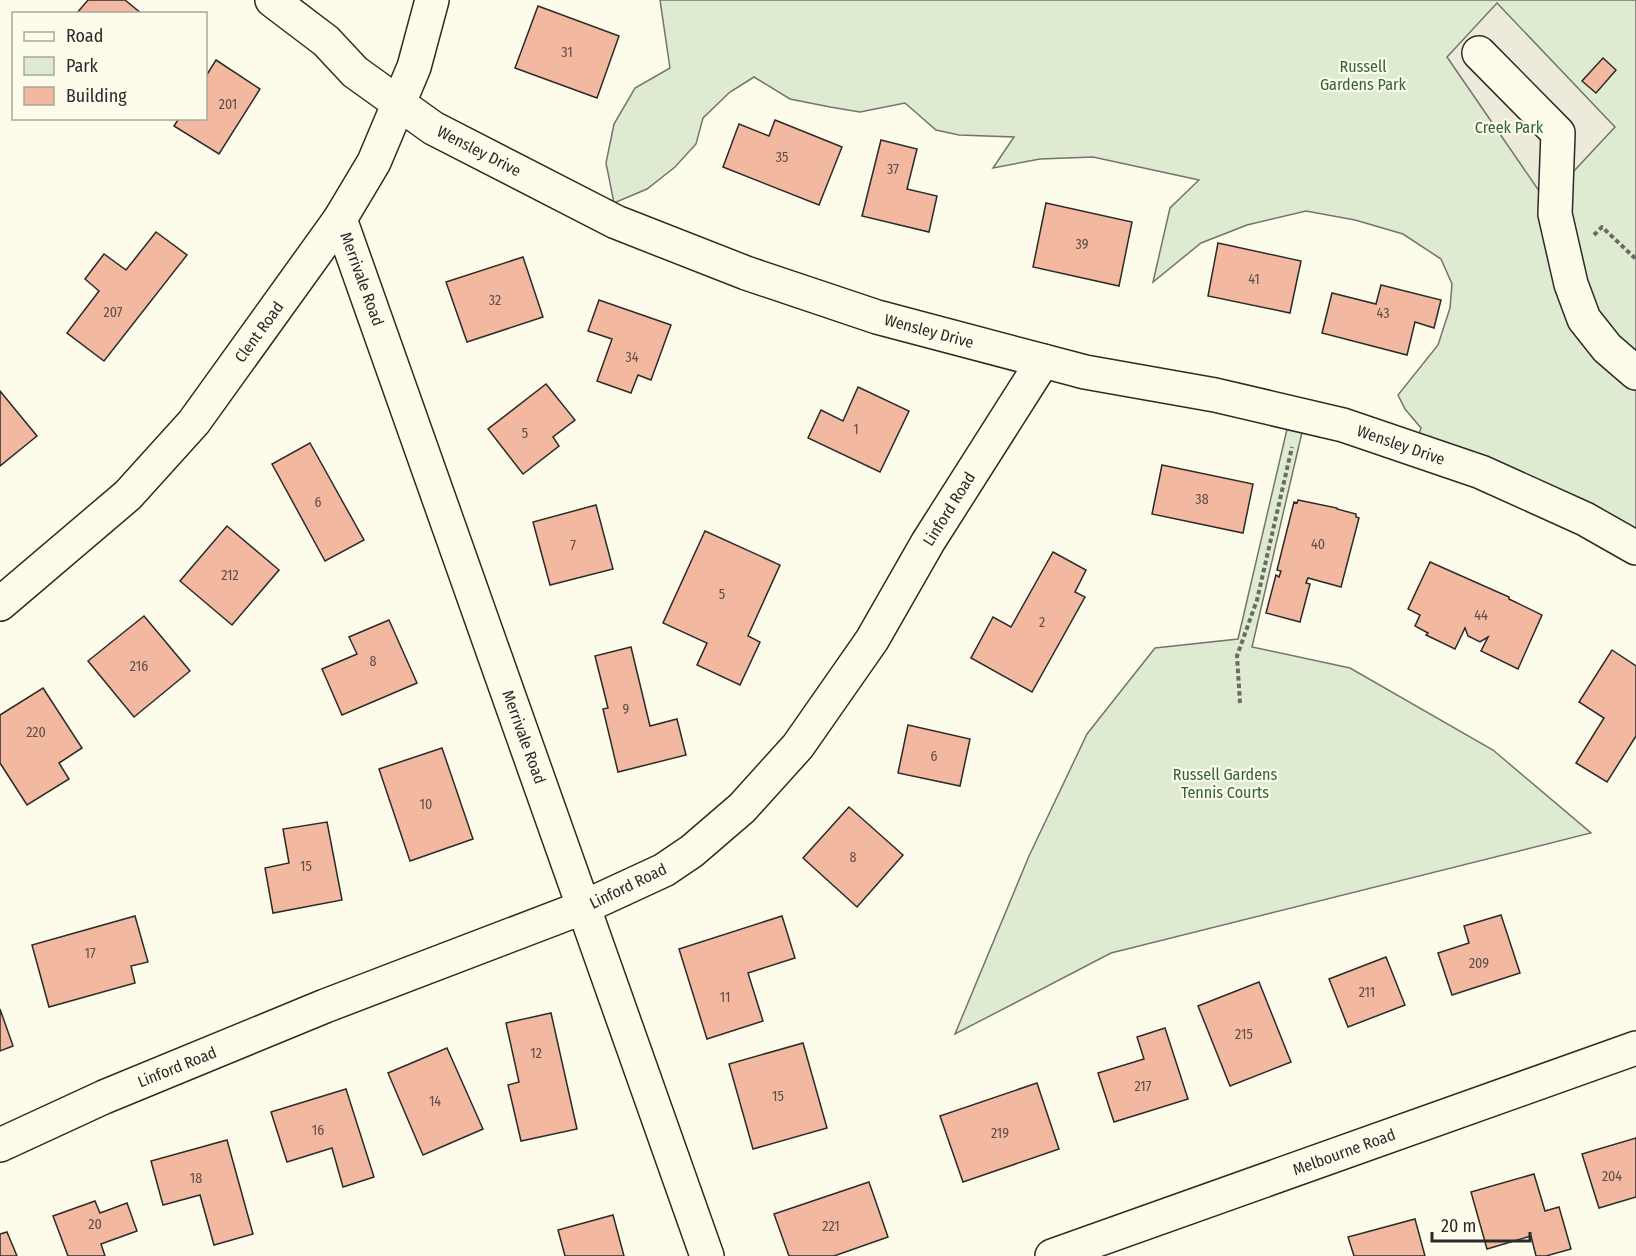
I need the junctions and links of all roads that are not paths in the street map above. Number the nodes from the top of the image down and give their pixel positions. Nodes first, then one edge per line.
1 (272, 0) edge
2 (432, 0) edge
3 (1479, 53) dead end
4 (399, 103) junction
5 (340, 219) junction
6 (1043, 361) junction
7 (1636, 373) edge
8 (1636, 548) edge
9 (0, 604) edge
10 (584, 907) junction
11 (1636, 1048) edge
12 (0, 1145) edge
13 (707, 1256) edge
14 (1052, 1256) edge

1 - 4 street, Wensley Drive
2 - 4 street, Clent Road
3 - 7 street
4 - 5 street, Clent Road
4 - 6 street, Wensley Drive
5 - 9 street, Clent Road
5 - 10 street, Merrivale Road
6 - 8 street, Wensley Drive
6 - 10 street, Linford Road
10 - 12 street, Linford Road
10 - 13 street, Merrivale Road
11 - 14 street, Melbourne Road

